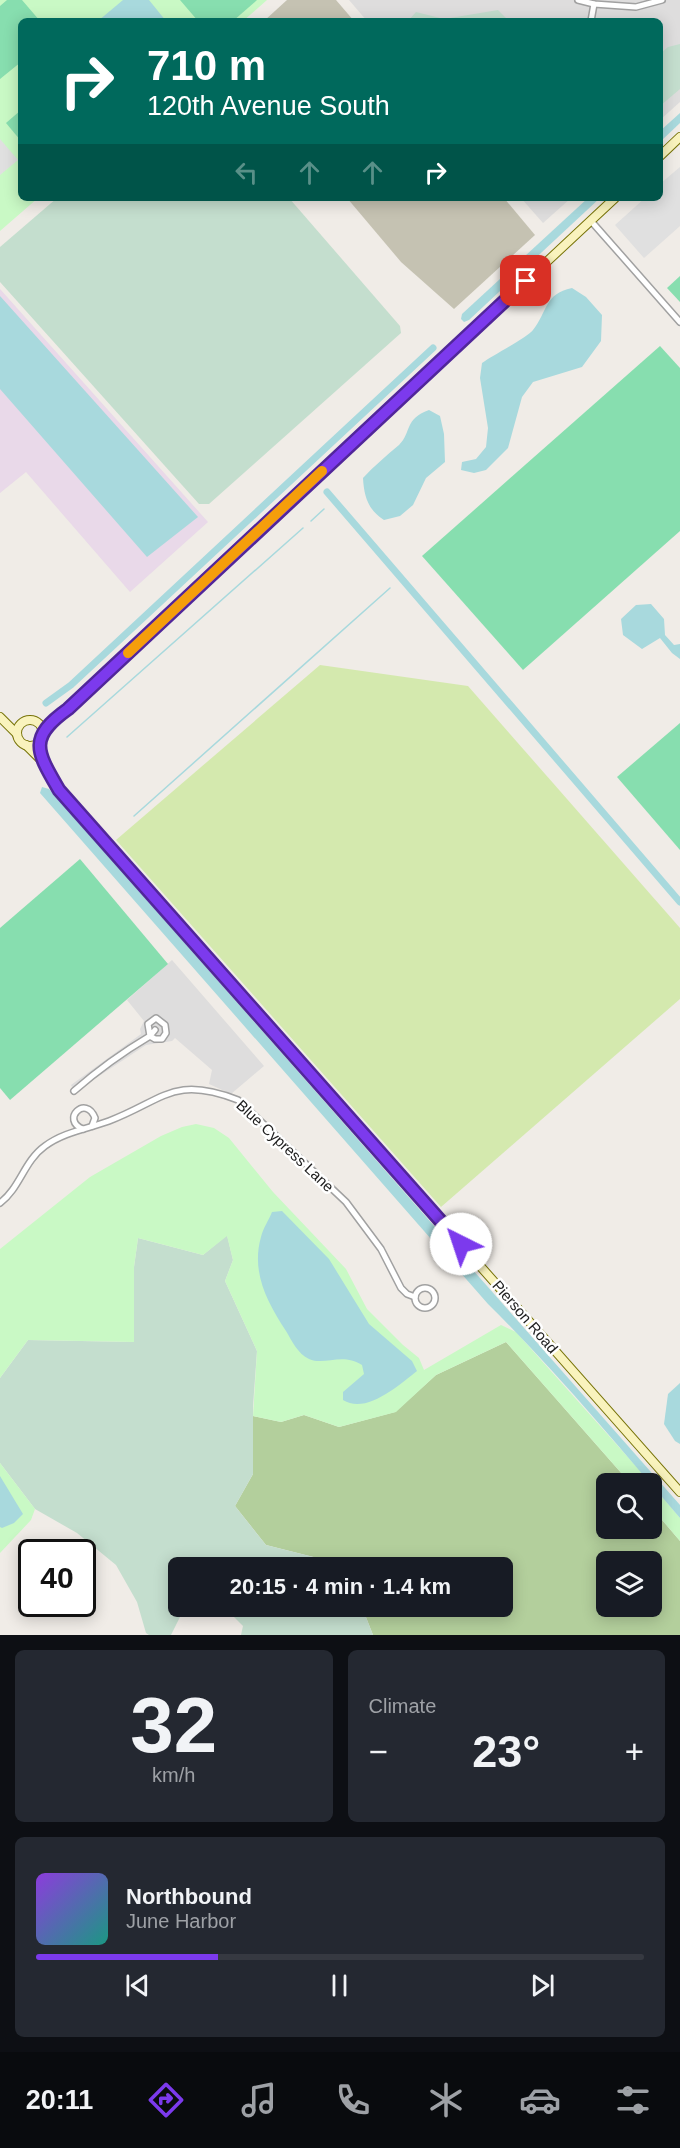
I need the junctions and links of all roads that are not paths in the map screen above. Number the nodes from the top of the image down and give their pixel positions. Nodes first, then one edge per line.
1 (578, 0) edge
2 (662, 0) edge
3 (594, 4) junction
4 (592, 18) edge
5 (680, 137) edge
6 (663, 153) edge
7 (612, 201) edge
8 (591, 221) junction
9 (680, 322) edge
10 (0, 717) edge
11 (55, 718) junction
12 (22, 723) junction
13 (37, 723) junction
14 (42, 732) junction
15 (17, 734) junction
16 (39, 741) junction
17 (26, 745) junction
18 (42, 761) junction
19 (155, 1030) dead end
20 (74, 1091) dead end
21 (0, 1203) edge
22 (415, 1297) junction
23 (680, 1492) edge

1 - 3 street
2 - 3 street
3 - 4 street
5 - 6 street
7 - 8 street
8 - 9 street
8 - 11 street
10 - 12 street
10 - 15 street
11 - 13 street
11 - 14 street
12 - 13 street
12 - 15 street
13 - 14 street
14 - 16 street
15 - 17 street
16 - 17 street
16 - 18 street, Pierson Road
17 - 18 street, Pierson Road
18 - 23 street, Pierson Road
19 - 20 street
21 - 22 street, Blue Cypress Lane
22 - 22 street

